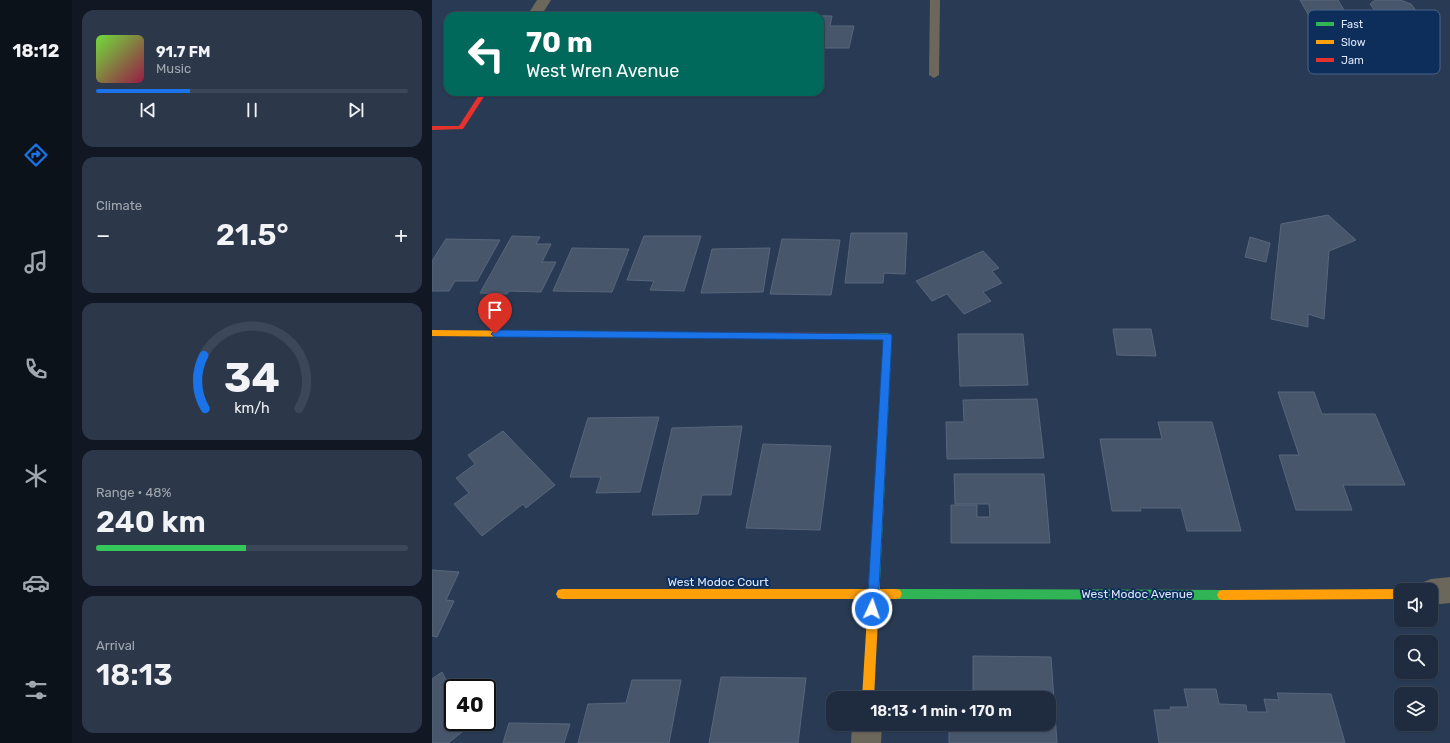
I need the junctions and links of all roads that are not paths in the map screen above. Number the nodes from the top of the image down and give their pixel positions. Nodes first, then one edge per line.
1 (544, 0) edge
2 (934, 0) edge
3 (536, 12) edge
4 (934, 75) dead end
5 (481, 96) edge
6 (432, 128) edge
7 (432, 333) edge
8 (1450, 590) edge
9 (1438, 591) edge
10 (562, 594) dead end
11 (873, 594) junction
12 (1394, 594) edge
13 (868, 691) edge
14 (867, 731) edge
15 (866, 743) edge

1 - 3 street
2 - 4 lane
5 - 6 street
7 - 11 street
8 - 9 street
10 - 11 street, West Modoc Court
11 - 12 street, West Modoc Avenue
11 - 13 street
14 - 15 street

